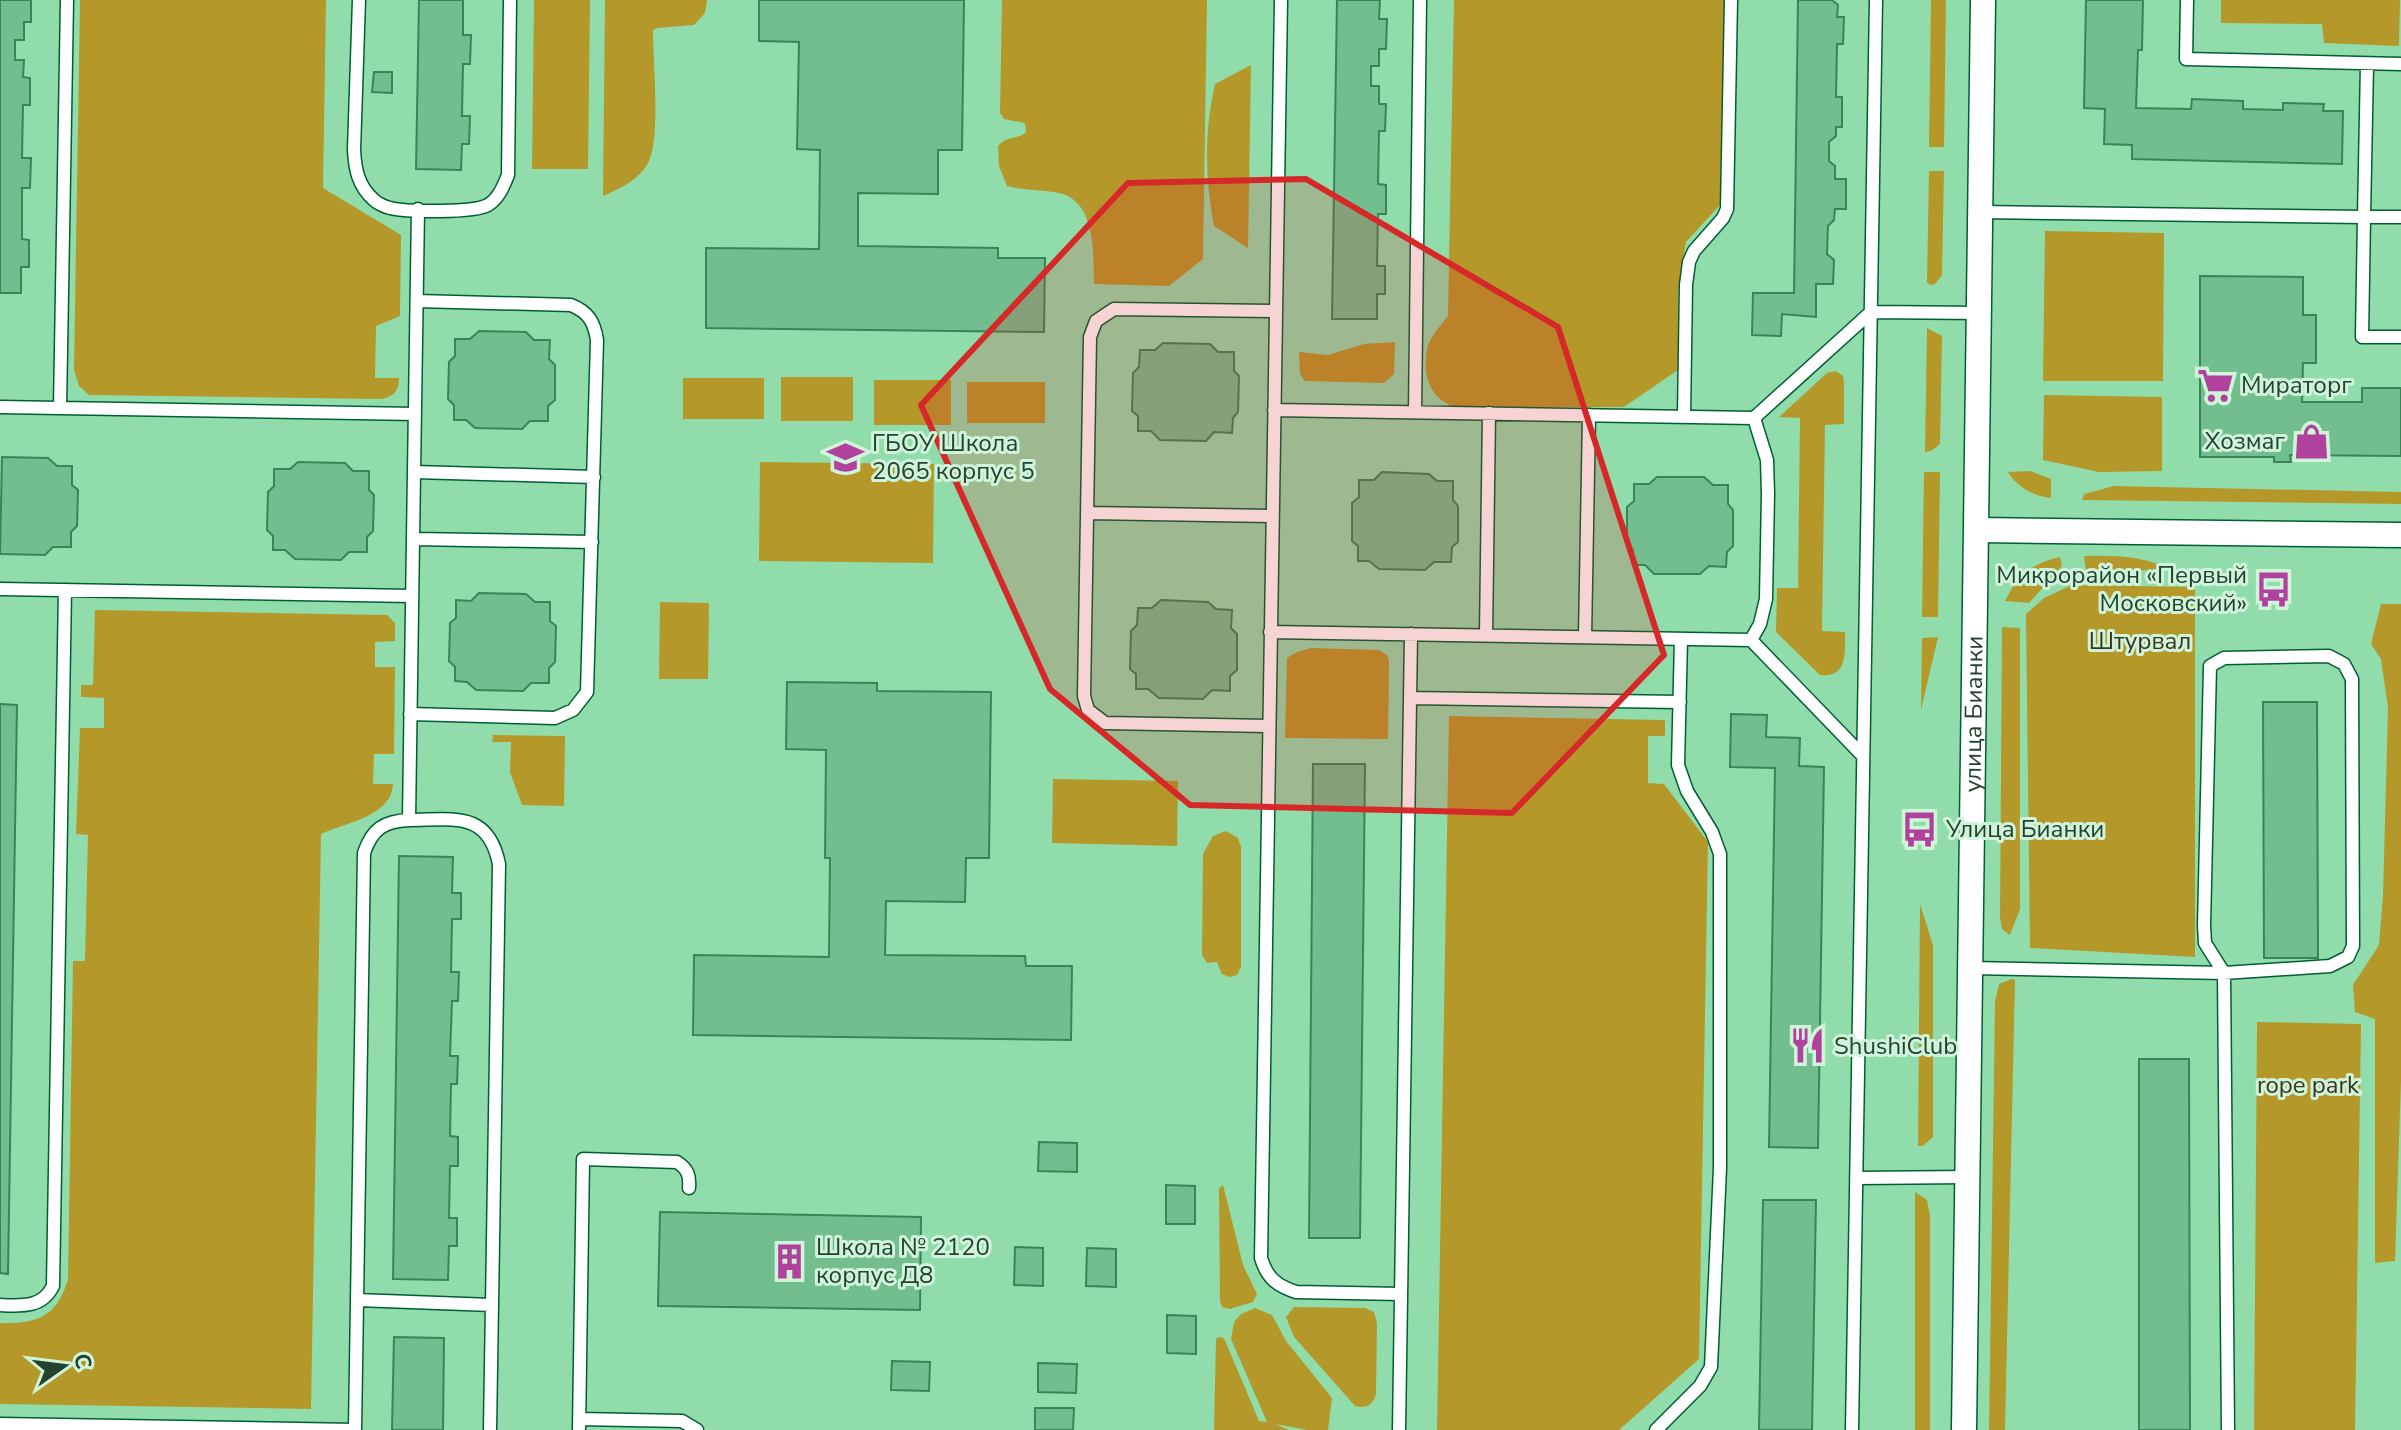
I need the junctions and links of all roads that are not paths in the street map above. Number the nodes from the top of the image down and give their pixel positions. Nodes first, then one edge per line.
1 (67, 0) edge
2 (359, 0) edge
3 (510, 0) edge
4 (1281, 0) edge
5 (1420, 0) edge
6 (1731, 0) edge
7 (1876, 0) edge
8 (1983, 0) edge
9 (2187, 0) edge
10 (2367, 64) junction
11 (2401, 64) edge
12 (418, 209) junction
13 (1981, 212) junction
14 (2364, 217) junction
15 (2401, 217) edge
16 (417, 301) junction
17 (1275, 311) junction
18 (1871, 312) junction
19 (1980, 313) junction
20 (2401, 337) edge
21 (0, 407) edge
22 (60, 408) junction
23 (1274, 410) junction
24 (1415, 412) junction
25 (1489, 413) junction
26 (415, 414) junction
27 (1589, 415) junction
28 (1684, 416) junction
29 (1754, 418) junction
30 (414, 472) junction
31 (594, 477) junction
32 (1088, 513) junction
33 (1273, 516) junction
34 (1978, 530) junction
35 (2401, 535) edge
36 (413, 539) junction
37 (592, 542) junction
38 (0, 589) edge
39 (65, 590) junction
40 (412, 596) junction
41 (1270, 632) junction
42 (1411, 634) junction
43 (1486, 635) junction
44 (1585, 637) junction
45 (1681, 639) junction
46 (1751, 640) junction
47 (1410, 698) junction
48 (1680, 702) junction
49 (410, 714) junction
50 (1268, 726) junction
51 (1863, 756) junction
52 (409, 820) junction
53 (1971, 968) junction
54 (2224, 973) junction
55 (1968, 1177) junction
56 (1856, 1178) junction
57 (689, 1188) dead end
58 (1401, 1294) junction
59 (357, 1300) junction
60 (0, 1305) edge
61 (492, 1305) junction
62 (0, 1424) edge
63 (579, 1425) edge
64 (355, 1430) edge
65 (490, 1430) edge
66 (697, 1430) edge
67 (1399, 1430) edge
68 (1656, 1430) edge
69 (1852, 1430) edge
70 (1964, 1430) edge
71 (2228, 1430) edge

1 - 22 lane
2 - 12 lane
3 - 12 lane
4 - 17 lane
5 - 24 lane
6 - 28 lane
7 - 18 lane
8 - 13 street, улица Бианки
9 - 10 lane
10 - 11 lane
10 - 14 lane
12 - 16 lane
13 - 14 lane
13 - 19 street, улица Бианки
14 - 15 lane
14 - 20 lane
16 - 26 lane
16 - 31 lane
17 - 23 lane
17 - 32 lane
18 - 19 lane
18 - 29 lane
18 - 51 lane
19 - 34 street, улица Бианки
21 - 22 lane
22 - 26 lane
23 - 24 lane
23 - 33 lane
24 - 25 lane
25 - 27 lane
25 - 43 lane
26 - 30 lane
27 - 28 lane
27 - 44 lane
28 - 29 lane
29 - 46 lane
30 - 31 lane
30 - 36 lane
31 - 37 lane
32 - 33 lane
32 - 50 lane
33 - 41 lane
34 - 35 street
34 - 53 street, улица Бианки
36 - 37 lane
36 - 40 lane
37 - 49 lane
38 - 39 lane
39 - 40 lane
39 - 60 lane
40 - 49 lane
41 - 42 lane
41 - 50 lane
42 - 43 lane
42 - 47 lane
43 - 44 lane
44 - 45 lane
45 - 46 lane
45 - 48 lane
46 - 51 lane
47 - 48 lane
47 - 58 lane
48 - 68 lane
49 - 52 lane
50 - 58 lane
51 - 56 lane
52 - 59 lane
52 - 61 lane
53 - 54 lane
53 - 55 street, улица Бианки
54 - 54 lane
54 - 71 lane
55 - 56 lane
55 - 70 street, улица Бианки
56 - 69 lane
57 - 63 lane
58 - 67 lane
59 - 61 lane
59 - 64 lane
61 - 65 lane
62 - 64 lane
63 - 66 lane

